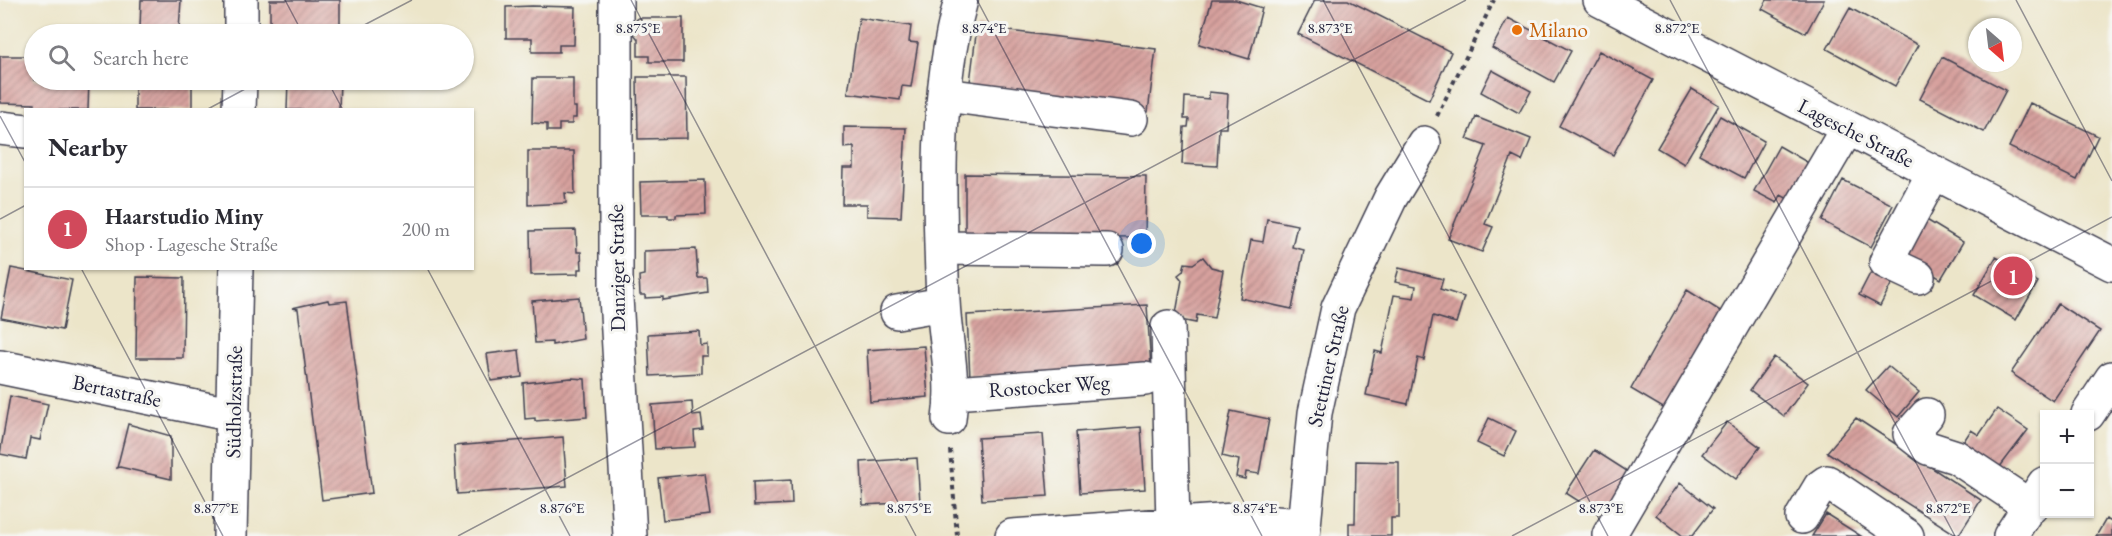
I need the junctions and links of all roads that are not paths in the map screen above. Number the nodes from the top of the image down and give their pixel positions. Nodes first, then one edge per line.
1 (241, 0) edge
2 (616, 0) edge
3 (961, 0) edge
4 (1600, 0) edge
5 (1648, 10) edge
6 (241, 24) edge
7 (240, 90) edge
8 (945, 95) junction
9 (239, 108) edge
10 (1131, 120) dead end
11 (0, 128) edge
12 (1847, 129) junction
13 (24, 131) edge
14 (1424, 143) road end
15 (1934, 172) junction
16 (942, 248) junction
17 (1107, 250) dead end
18 (2112, 264) edge
19 (236, 270) edge
20 (1918, 277) dead end
21 (943, 304) junction
22 (897, 312) dead end
23 (1168, 327) dead end
24 (0, 367) edge
25 (2112, 378) edge
26 (1145, 379) dead end
27 (234, 415) junction
28 (1926, 415) dead end
29 (2097, 418) edge
30 (2038, 496) edge
31 (1802, 517) dead end
32 (1173, 524) junction
33 (1302, 530) edge
34 (1608, 535) edge
35 (230, 536) edge
36 (630, 536) edge
37 (1012, 536) edge
38 (1907, 536) edge
39 (2010, 536) edge

1 - 6 street
2 - 36 street, Danziger Straße
3 - 8 street
4 - 5 street, Lagesche Straße
5 - 12 street, Lagesche Straße
7 - 9 street
8 - 10 street
8 - 16 street
11 - 13 street
12 - 15 street, Lagesche Straße
12 - 34 street
14 - 33 street, Stettiner Straße
15 - 18 street, Lagesche Straße
15 - 20 street
16 - 17 street
16 - 21 street
19 - 27 street, Südholzstraße
21 - 22 street
21 - 26 street, Rostocker Weg
23 - 32 street
24 - 27 street, Bertastraße
25 - 29 street
27 - 35 street, Südholzstraße
28 - 30 street
30 - 39 street
31 - 38 street
32 - 33 street
32 - 37 street

